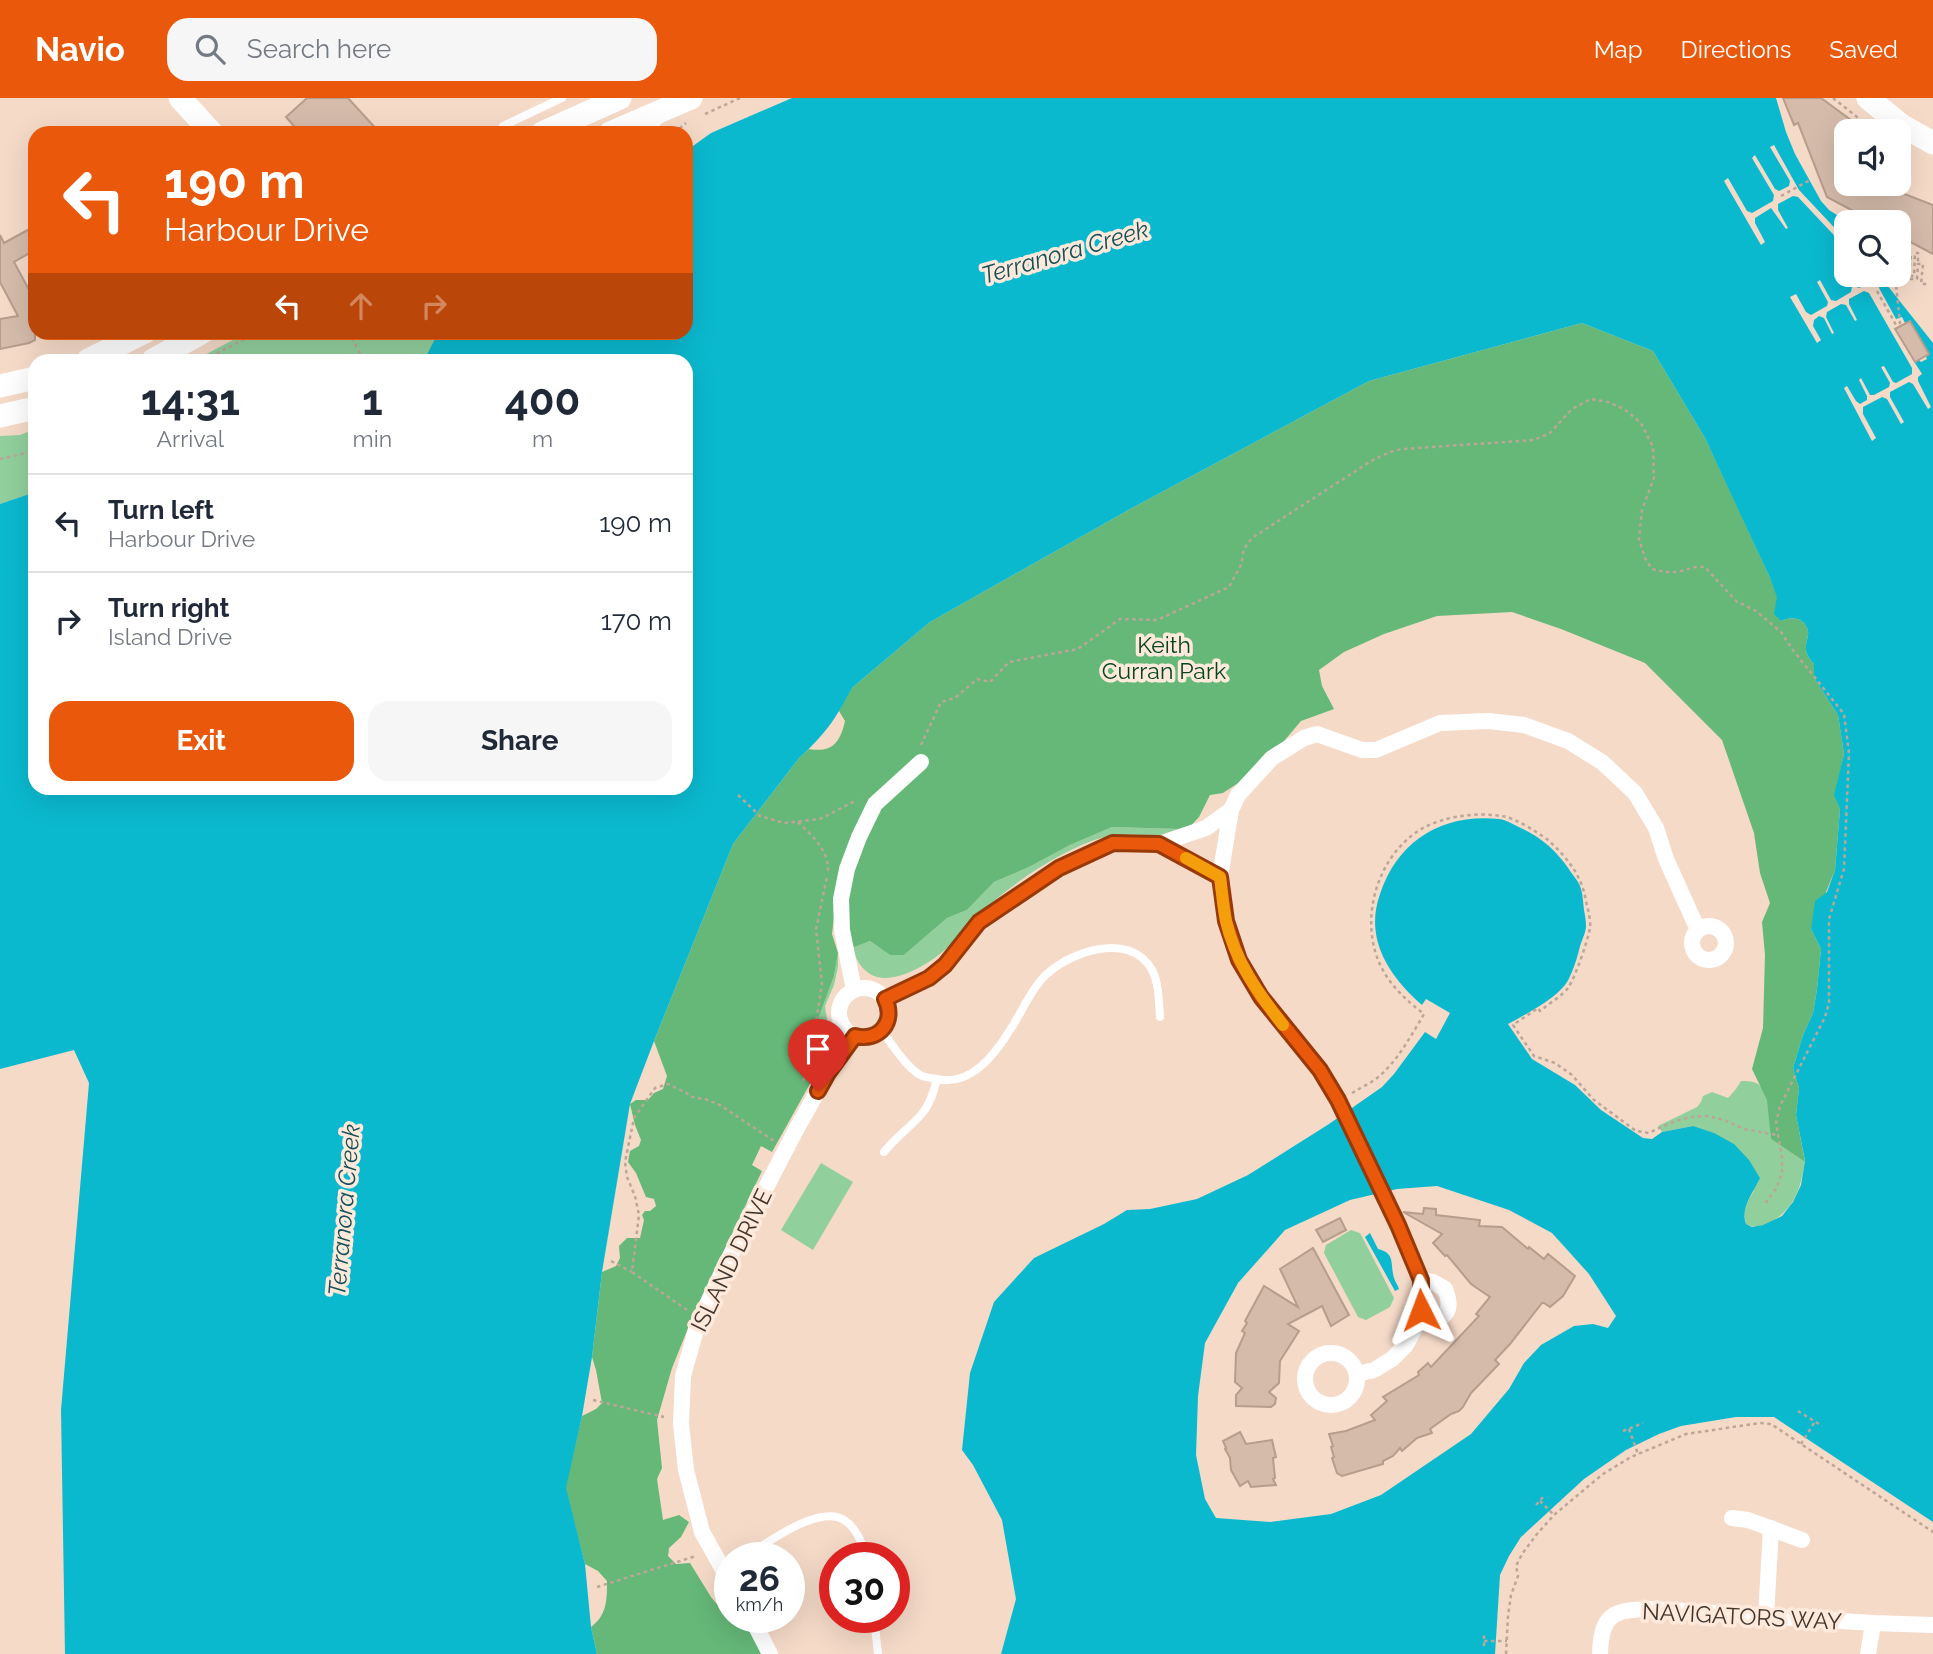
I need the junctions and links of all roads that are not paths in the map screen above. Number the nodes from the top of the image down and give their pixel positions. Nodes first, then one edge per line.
1 (180, 98) edge
2 (562, 98) edge
3 (620, 98) edge
4 (1868, 98) edge
5 (1886, 98) edge
6 (666, 108) junction
7 (695, 111) edge
8 (206, 126) edge
9 (503, 126) edge
10 (558, 126) edge
11 (626, 126) edge
12 (654, 126) edge
13 (1933, 129) edge
14 (1933, 143) edge
15 (129, 340) edge
16 (189, 340) edge
17 (100, 354) edge
18 (164, 354) edge
19 (28, 380) edge
20 (0, 386) edge
21 (28, 410) edge
22 (0, 416) edge
23 (921, 762) road end
24 (1231, 810) junction
25 (1159, 844) junction
26 (1220, 877) junction
27 (1698, 930) dead end
28 (854, 990) junction
29 (885, 999) junction
30 (1160, 1017) dead end
31 (882, 1031) junction
32 (855, 1036) junction
33 (937, 1079) junction
34 (884, 1152) dead end
35 (1421, 1280) junction
36 (1417, 1322) junction
37 (1357, 1374) dead end
38 (1732, 1518) dead end
39 (1771, 1528) junction
40 (1802, 1539) dead end
41 (770, 1542) edge
42 (860, 1542) edge
43 (714, 1551) edge
44 (1766, 1616) junction
45 (1872, 1623) junction
46 (1933, 1625) edge
47 (759, 1633) edge
48 (876, 1633) edge
49 (770, 1654) edge
50 (878, 1654) edge
51 (1600, 1654) edge
52 (1868, 1654) edge

1 - 8 main road
2 - 9 lane
3 - 10 main road
4 - 14 main road
5 - 13 main road
6 - 7 main road
6 - 11 main road
6 - 12 lane
15 - 17 main road
16 - 18 main road
19 - 20 main road
21 - 22 main road
23 - 28 street
24 - 25 street
24 - 26 street
24 - 27 street
25 - 26 street
25 - 29 street
26 - 35 street
28 - 29 street
28 - 32 street
29 - 31 street
30 - 33 lane
31 - 32 street
31 - 33 lane
32 - 43 street, ISLAND DRIVE
33 - 34 lane
35 - 36 street
35 - 36 street
36 - 37 street
38 - 39 street
39 - 40 street
39 - 44 street
41 - 42 lane
44 - 45 street, NAVIGATORS WAY
44 - 51 street, NAVIGATORS WAY
45 - 46 street, NAVIGATORS WAY
45 - 52 street, NAVIGATORS WAY
47 - 49 street
48 - 50 lane

